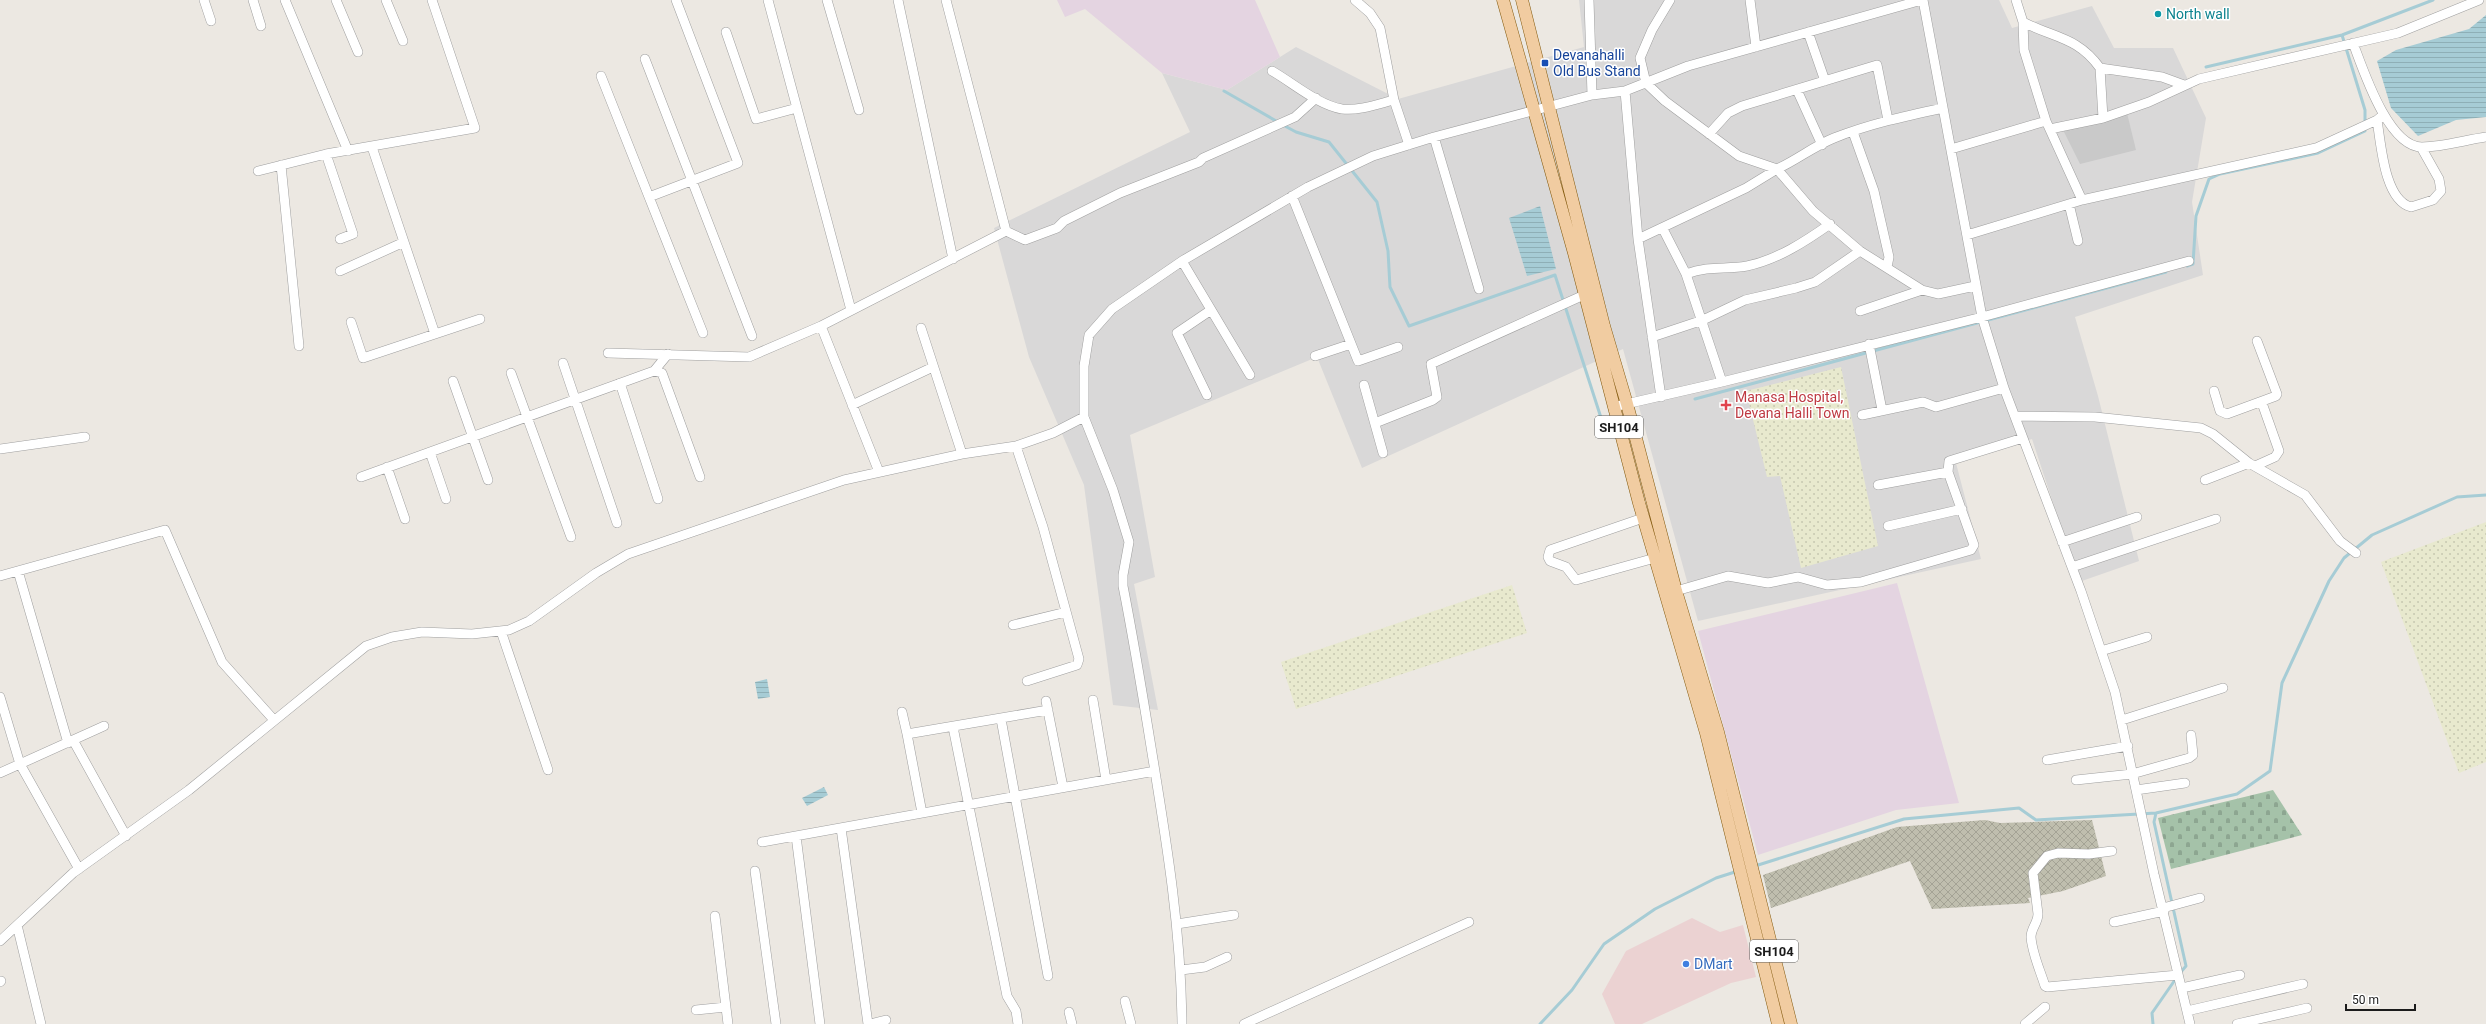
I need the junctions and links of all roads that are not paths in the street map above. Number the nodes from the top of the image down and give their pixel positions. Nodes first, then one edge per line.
1 (204, 0) edge
2 (252, 0) edge
3 (285, 0) edge
4 (336, 0) edge
5 (386, 0) edge
6 (432, 0) edge
7 (676, 0) edge
8 (768, 0) edge
9 (827, 0) edge
10 (898, 0) edge
11 (946, 0) edge
12 (1355, 0) edge
13 (1503, 0) edge
14 (1522, 0) edge
15 (1589, 0) edge
16 (1670, 0) edge
17 (1750, 0) edge
18 (1923, 0) edge
19 (2016, 0) edge
20 (2479, 0) edge
21 (211, 21) dead end
22 (2023, 22) junction
23 (261, 26) dead end
24 (726, 32) dead end
25 (1808, 32) junction
26 (403, 41) dead end
27 (2353, 43) junction
28 (1756, 47) junction
29 (358, 52) dead end
30 (645, 60) dead end
31 (2100, 68) junction
32 (1272, 71) dead end
33 (601, 76) dead end
34 (1825, 81) junction
35 (1646, 83) junction
36 (2184, 85) junction
37 (1625, 90) junction
38 (1797, 90) junction
39 (1592, 95) junction
40 (1316, 98) junction
41 (1394, 100) junction
42 (1548, 107) junction
43 (797, 108) junction
44 (1943, 108) junction
45 (859, 110) dead end
46 (1534, 110) junction
47 (2103, 118) junction
48 (1888, 120) junction
49 (2374, 121) junction
50 (2048, 125) junction
51 (1853, 132) junction
52 (1710, 134) junction
53 (1434, 137) junction
54 (2486, 137) edge
55 (1409, 144) junction
56 (1822, 145) junction
57 (372, 146) junction
58 (2421, 147) junction
59 (1951, 148) junction
60 (348, 151) junction
61 (326, 154) junction
62 (281, 165) junction
63 (1777, 169) junction
64 (258, 171) dead end
65 (692, 181) junction
66 (1292, 196) junction
67 (650, 197) junction
68 (2082, 200) junction
69 (2069, 204) junction
70 (1830, 224) junction
71 (1663, 229) junction
72 (1006, 231) junction
73 (1967, 235) junction
74 (340, 239) dead end
75 (1638, 239) junction
76 (2078, 240) dead end
77 (404, 242) junction
78 (1860, 251) junction
79 (953, 259) junction
80 (1182, 261) junction
81 (2189, 261) dead end
82 (1887, 267) junction
83 (340, 271) dead end
84 (1686, 274) junction
85 (1975, 286) junction
86 (1479, 289) dead end
87 (1922, 290) junction
88 (1584, 295) junction
89 (851, 310) junction
90 (1211, 310) junction
91 (1860, 311) dead end
92 (480, 319) dead end
93 (1703, 320) junction
94 (1983, 321) junction
95 (351, 322) dead end
96 (821, 326) junction
97 (921, 328) dead end
98 (703, 333) dead end
99 (435, 334) junction
100 (752, 336) dead end
101 (1652, 336) junction
102 (2256, 341) dead end
103 (1351, 344) junction
104 (1869, 344) junction
105 (299, 346) dead end
106 (1398, 347) dead end
107 (608, 354) dead end
108 (668, 354) junction
109 (1315, 356) dead end
110 (563, 363) dead end
111 (933, 367) junction
112 (654, 371) junction
113 (511, 373) dead end
114 (1250, 375) dead end
115 (453, 381) dead end
116 (1722, 382) junction
117 (620, 383) junction
118 (1364, 386) dead end
119 (2004, 388) junction
120 (2214, 391) dead end
121 (1207, 394) dead end
122 (1661, 397) junction
123 (575, 399) junction
124 (2262, 403) junction
125 (1627, 404) junction
126 (852, 405) junction
127 (1613, 407) junction
128 (1882, 410) junction
129 (1862, 415) dead end
130 (2015, 416) junction
131 (527, 417) junction
132 (1084, 417) junction
133 (1375, 423) junction
134 (472, 436) junction
135 (85, 437) dead end
136 (2023, 438) junction
137 (1016, 446) junction
138 (0, 449) edge
139 (430, 452) junction
140 (1383, 453) dead end
141 (962, 454) junction
142 (2252, 465) junction
143 (387, 467) junction
144 (879, 472) junction
145 (1948, 472) junction
146 (361, 477) dead end
147 (700, 477) dead end
148 (488, 480) dead end
149 (2205, 480) dead end
150 (1878, 485) dead end
151 (658, 498) dead end
152 (446, 499) dead end
153 (1962, 509) junction
154 (2137, 517) dead end
155 (1643, 518) junction
156 (405, 519) dead end
157 (2216, 519) dead end
158 (617, 523) dead end
159 (1888, 526) dead end
160 (571, 538) dead end
161 (2062, 542) junction
162 (2356, 553) dead end
163 (1655, 558) junction
164 (2072, 567) junction
165 (18, 571) junction
166 (0, 576) edge
167 (1676, 591) junction
168 (1066, 612) junction
169 (1012, 625) dead end
170 (501, 631) junction
171 (2147, 637) dead end
172 (2102, 651) junction
173 (1027, 681) dead end
174 (2223, 688) dead end
175 (0, 697) edge
176 (1093, 700) dead end
177 (902, 712) dead end
178 (1001, 718) junction
179 (274, 720) junction
180 (2122, 720) junction
181 (104, 726) dead end
182 (953, 727) junction
183 (907, 734) junction
184 (2191, 735) dead end
185 (70, 741) junction
186 (2128, 746) junction
187 (2047, 760) dead end
188 (20, 764) junction
189 (548, 770) dead end
190 (1155, 771) junction
191 (0, 773) edge
192 (2132, 774) junction
193 (1106, 780) junction
194 (2076, 780) dead end
195 (2185, 783) dead end
196 (1063, 787) junction
197 (2136, 790) junction
198 (1015, 796) junction
199 (968, 805) junction
200 (922, 813) junction
201 (841, 828) junction
202 (126, 836) junction
203 (796, 836) junction
204 (762, 842) dead end
205 (2112, 851) dead end
206 (79, 869) junction
207 (754, 870) dead end
208 (2200, 898) dead end
209 (2163, 910) junction
210 (1234, 914) dead end
211 (715, 916) dead end
212 (1469, 922) dead end
213 (2114, 922) dead end
214 (1177, 924) junction
215 (17, 925) junction
216 (0, 941) edge
217 (1228, 957) dead end
218 (1181, 970) junction
219 (2240, 975) dead end
220 (1048, 976) dead end
221 (2180, 981) junction
222 (2303, 984) dead end
223 (1125, 1001) dead end
224 (2045, 1007) dead end
225 (726, 1008) junction
226 (2307, 1008) dead end
227 (696, 1010) dead end
228 (2187, 1011) junction
229 (1069, 1012) dead end
230 (886, 1020) dead end
231 (41, 1024) edge
232 (728, 1024) edge
233 (776, 1024) edge
234 (820, 1024) edge
235 (869, 1024) edge
236 (1018, 1024) edge
237 (1072, 1024) edge
238 (1131, 1024) edge
239 (1182, 1024) edge
240 (1244, 1024) edge
241 (1778, 1024) edge
242 (1792, 1024) edge
243 (2025, 1024) edge
244 (2190, 1024) edge
245 (2237, 1024) edge

1 - 21 street
2 - 23 street
3 - 60 street
4 - 29 street
5 - 26 street
6 - 57 street
7 - 65 street
8 - 43 street
9 - 45 street
10 - 79 street
11 - 72 street
12 - 41 street
13 - 46 main road, SH104
14 - 42 main road, SH104
15 - 39 street
16 - 35 street
17 - 28 street
18 - 25 street
18 - 44 street
19 - 22 street
20 - 27 street
22 - 31 street
22 - 50 street
24 - 43 street
25 - 28 street
25 - 34 street
27 - 36 street
27 - 49 street
28 - 35 street
30 - 65 street
31 - 36 street
31 - 47 street
32 - 40 street
33 - 67 street
34 - 38 street
34 - 48 street
35 - 37 street
35 - 52 street
36 - 47 street
37 - 39 street
37 - 75 street
38 - 52 street
38 - 56 street
39 - 42 street
40 - 41 street
40 - 72 street
41 - 55 street
42 - 46 street
42 - 125 main road, SH104
43 - 89 street
44 - 48 street
44 - 59 street
46 - 53 street
46 - 88 main road, SH104
47 - 50 street
48 - 51 street
49 - 58 street
49 - 58 street
49 - 68 street
50 - 59 street
50 - 68 street
51 - 56 street
51 - 82 street
52 - 63 street
53 - 55 street
53 - 86 street
54 - 58 street
55 - 66 street
56 - 63 street
57 - 60 street
57 - 77 street
59 - 73 street
60 - 61 street
61 - 62 street
61 - 74 street
62 - 64 street
62 - 105 street
63 - 70 street
63 - 71 street
65 - 67 street
65 - 100 street
66 - 80 street
66 - 103 street
67 - 98 street
68 - 69 street
69 - 73 street
69 - 76 street
70 - 78 street
70 - 84 street
71 - 75 street
71 - 84 street
72 - 79 street
73 - 85 street
75 - 101 street
77 - 83 street
77 - 99 street
78 - 82 street
78 - 93 street
79 - 89 street
80 - 90 street
80 - 132 street
81 - 94 street
82 - 87 street
84 - 93 street
85 - 87 street
85 - 94 street
87 - 91 street
88 - 127 main road, SH104
88 - 133 street
89 - 96 street
90 - 114 street
90 - 121 street
92 - 99 street
93 - 101 street
93 - 116 street
94 - 104 street
94 - 119 street
95 - 99 street
96 - 108 street
96 - 126 street
97 - 111 street
101 - 122 street
102 - 124 street
103 - 106 street
103 - 109 street
104 - 116 street
104 - 128 street
107 - 108 street
108 - 112 street
110 - 123 street
111 - 126 street
111 - 141 street
112 - 117 street
112 - 147 street
113 - 131 street
115 - 134 street
116 - 122 street
117 - 123 street
117 - 151 street
118 - 133 street
119 - 128 street
119 - 130 street
120 - 124 street
122 - 125 street
123 - 131 street
123 - 158 street
124 - 142 street
125 - 127 street
125 - 167 main road, SH104
126 - 144 street
127 - 155 main road, SH104
128 - 129 street
130 - 136 street
130 - 142 street
131 - 134 street
131 - 160 street
132 - 137 street
132 - 190 street
133 - 140 street
134 - 139 street
134 - 148 street
135 - 138 street
136 - 145 street
136 - 161 street
137 - 141 street
137 - 168 street
139 - 143 street
139 - 152 street
141 - 144 street
142 - 149 street
142 - 162 street
143 - 146 street
143 - 156 street
144 - 170 street
145 - 150 street
145 - 153 street
153 - 159 street
153 - 167 street
154 - 161 street
155 - 163 main road, SH104
155 - 163 street
157 - 164 street
161 - 164 street
163 - 241 main road, SH104
164 - 172 street
165 - 166 street
165 - 179 street
165 - 185 street
167 - 242 main road, SH104
168 - 169 street
168 - 173 street
170 - 179 street
170 - 189 street
171 - 172 street
172 - 180 street
174 - 180 street
175 - 188 street
176 - 193 street
177 - 183 street
178 - 182 street
178 - 196 street
178 - 198 street
179 - 202 street
180 - 186 street
181 - 185 street
182 - 183 street
182 - 199 street
183 - 200 street
184 - 192 street
185 - 188 street
185 - 202 street
186 - 187 street
186 - 192 street
188 - 191 street
188 - 206 street
190 - 193 street
190 - 214 street
192 - 194 street
192 - 197 street
193 - 196 street
195 - 197 street
196 - 198 street
197 - 209 street
198 - 199 street
198 - 220 street
199 - 200 street
199 - 236 street
200 - 201 street
201 - 203 street
201 - 235 street
202 - 206 street
203 - 204 street
203 - 234 street
205 - 221 street
206 - 215 street
207 - 233 street
208 - 209 street
209 - 213 street
209 - 221 street
210 - 214 street
211 - 225 street
212 - 240 street
214 - 218 street
215 - 216 street
215 - 231 street
217 - 218 street
218 - 239 street
219 - 221 street
221 - 228 street
222 - 228 street
223 - 238 street
224 - 243 street
225 - 227 street
225 - 232 street
226 - 245 street
228 - 244 street
229 - 237 street
230 - 235 street

